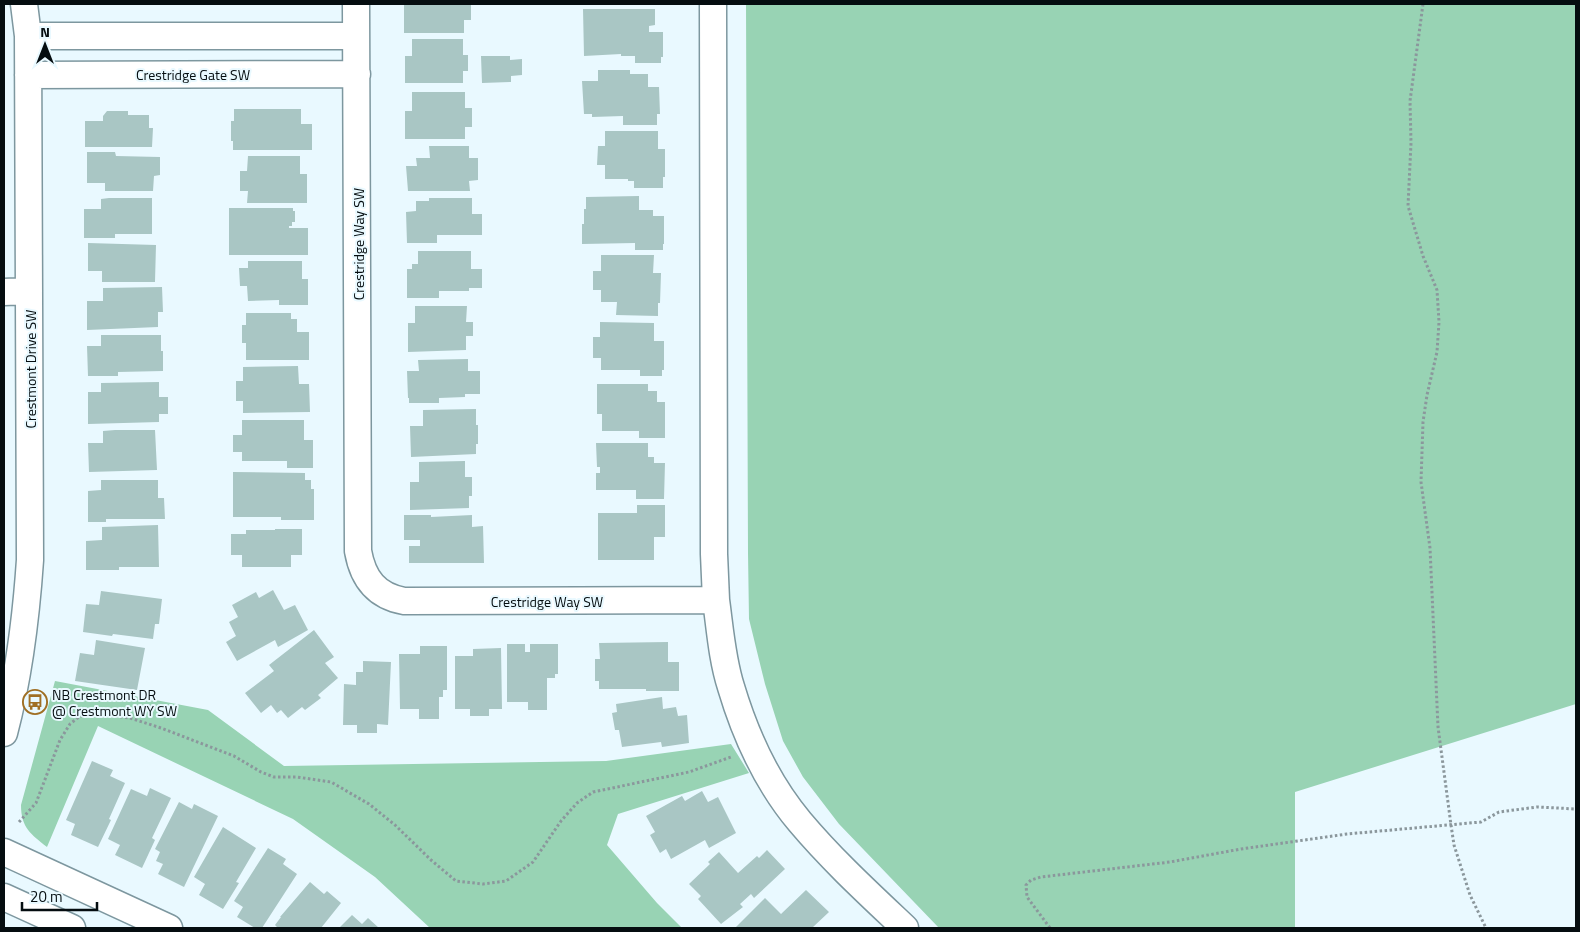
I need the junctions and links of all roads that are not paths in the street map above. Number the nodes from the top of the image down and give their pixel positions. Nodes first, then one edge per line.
1 (24, 4) edge
2 (356, 4) edge
3 (713, 4) edge
4 (28, 36) junction
5 (356, 36) junction
6 (357, 74) junction
7 (28, 75) junction
8 (29, 291) junction
9 (4, 292) edge
10 (716, 600) junction
11 (4, 732) edge
12 (4, 852) edge
13 (4, 897) edge
14 (72, 928) edge
15 (169, 928) edge
16 (905, 928) edge

1 - 4 street, Crestmont Drive SW
2 - 5 street, Crestridge Way SW
3 - 10 street
4 - 5 street
4 - 7 street, Crestmont Drive SW
5 - 6 street, Crestridge Way SW
6 - 7 street, Crestridge Gate SW
6 - 10 street, Crestridge Way SW
7 - 8 street, Crestmont Drive SW
8 - 9 street
8 - 11 street, Crestmont Drive SW
10 - 16 street
12 - 15 street
13 - 14 street

